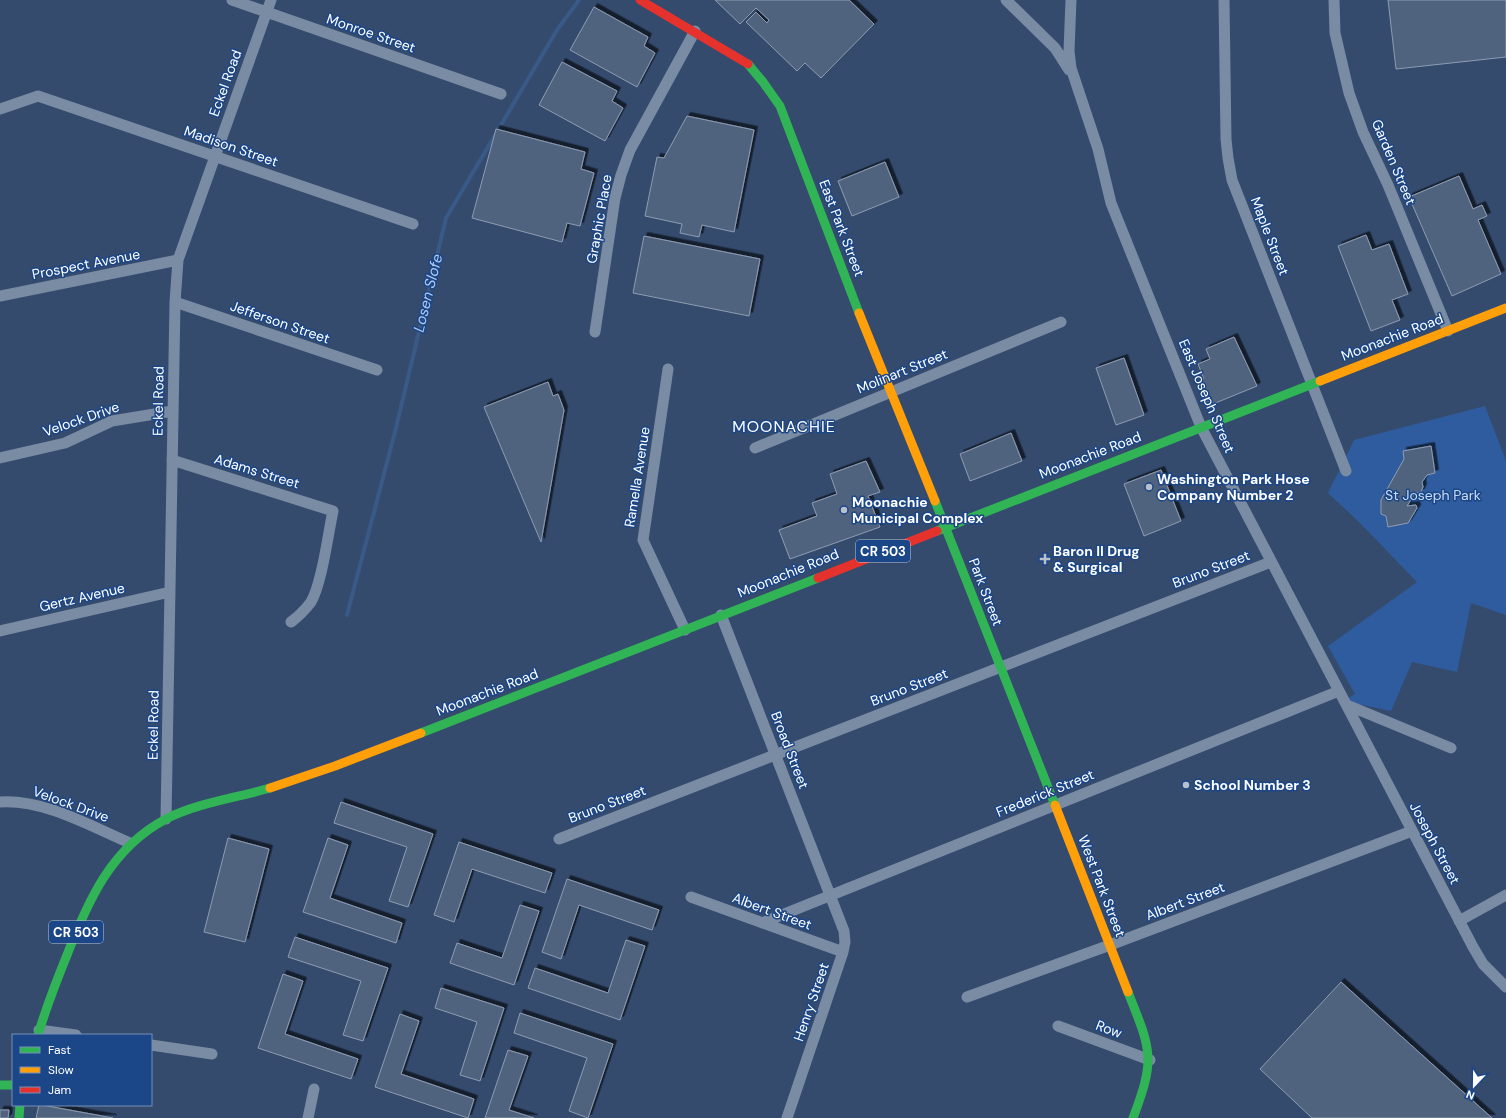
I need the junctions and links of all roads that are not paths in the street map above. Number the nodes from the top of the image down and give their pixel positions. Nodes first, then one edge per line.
1 (232, 0) edge
2 (271, 0) edge
3 (640, 0) edge
4 (1006, 0) edge
5 (1071, 0) edge
6 (1224, 0) edge
7 (1334, 0) edge
8 (267, 12) junction
9 (695, 31) junction
10 (1075, 84) junction
11 (501, 94) dead end
12 (0, 110) edge
13 (215, 156) junction
14 (413, 224) dead end
15 (178, 260) junction
16 (0, 296) edge
17 (175, 302) junction
18 (1506, 308) edge
19 (1061, 322) dead end
20 (1448, 331) junction
21 (595, 332) dead end
22 (668, 369) dead end
23 (377, 370) dead end
24 (1311, 383) junction
25 (891, 392) junction
26 (173, 412) junction
27 (1201, 427) junction
28 (755, 448) dead end
29 (0, 458) edge
30 (172, 460) junction
31 (1346, 471) dead end
32 (945, 526) junction
33 (1271, 562) junction
34 (170, 592) junction
35 (721, 615) junction
36 (291, 622) dead end
37 (685, 630) junction
38 (0, 631) edge
39 (1001, 667) junction
40 (1339, 691) junction
41 (1347, 705) junction
42 (1451, 748) dead end
43 (776, 755) junction
44 (0, 802) edge
45 (1055, 805) junction
46 (166, 819) junction
47 (1412, 830) junction
48 (559, 839) dead end
49 (130, 843) junction
50 (831, 895) junction
51 (1506, 895) edge
52 (691, 897) dead end
53 (1459, 921) junction
54 (762, 923) junction
55 (1110, 945) junction
56 (844, 952) junction
57 (1506, 987) edge
58 (967, 997) dead end
59 (1058, 1026) dead end
60 (38, 1032) edge
61 (63, 1034) edge
62 (152, 1045) edge
63 (212, 1054) dead end
64 (1150, 1060) junction
65 (0, 1085) edge
66 (12, 1085) edge
67 (314, 1089) dead end
68 (20, 1106) edge
69 (19, 1118) edge
70 (308, 1118) edge
71 (787, 1118) edge
72 (1134, 1118) edge

1 - 8 street, Monroe Street
2 - 8 street, Eckel Road
3 - 9 main road, East Park Street
4 - 10 street, East Joseph Street
5 - 10 street, East Joseph Street
6 - 24 street, Maple Street
7 - 20 street, Garden Street
8 - 11 street, Monroe Street
8 - 13 street, Eckel Road
9 - 21 street, Graphic Place
9 - 25 main road, East Park Street
10 - 27 street, East Joseph Street
12 - 13 street, Madison Street
13 - 14 street, Madison Street
13 - 15 street, Eckel Road
15 - 16 street, Prospect Avenue
15 - 17 street, Eckel Road
17 - 23 street, Jefferson Street
17 - 26 street, Eckel Road
18 - 20 main road, Moonachie Road / CR 503
19 - 25 street, Molinart Street
20 - 24 main road, Moonachie Road / CR 503
22 - 37 street, Ramella Avenue
24 - 27 main road, Moonachie Road / CR 503
24 - 31 street, Maple Street
25 - 28 street, Molinart Street
25 - 32 main road, East Park Street
26 - 29 street, Velock Drive
26 - 30 street, Eckel Road
27 - 32 main road, Moonachie Road / CR 503
27 - 33 street, East Joseph Street
30 - 34 street, Eckel Road
30 - 36 street, Adams Street
32 - 35 main road, Moonachie Road / CR 503
32 - 39 main road, Park Street
33 - 39 street, Bruno Street
33 - 40 street, East Joseph Street
34 - 38 street, Gertz Avenue
34 - 46 street, Eckel Road
35 - 37 main road, Moonachie Road / CR 503
35 - 43 street, Broad Street
37 - 46 main road, Moonachie Road / CR 503
39 - 43 street, Bruno Street
39 - 45 main road, West Park Street
40 - 41 street, East Joseph Street
40 - 45 street, Frederick Street
41 - 42 street
41 - 47 street, Joseph Street
43 - 48 street, Bruno Street
43 - 50 street, Broad Street
44 - 49 street, Velock Drive
45 - 50 street, Frederick Street
45 - 55 main road, West Park Street
46 - 49 main road, CR 503
47 - 53 street, Joseph Street
47 - 55 street, Albert Street
49 - 60 main road, CR 503
50 - 54 street, Frederick Street
50 - 56 street, Henry Street
51 - 53 street
52 - 54 street, Albert Street
53 - 57 street, Joseph Street
54 - 56 street, Albert Street
55 - 58 street, Albert Street
55 - 64 main road, West Park Street
56 - 71 street, Henry Street
59 - 64 street, Row
60 - 61 street
62 - 63 street
64 - 72 main road, West Park Street
65 - 66 main road
67 - 70 street
68 - 69 main road

